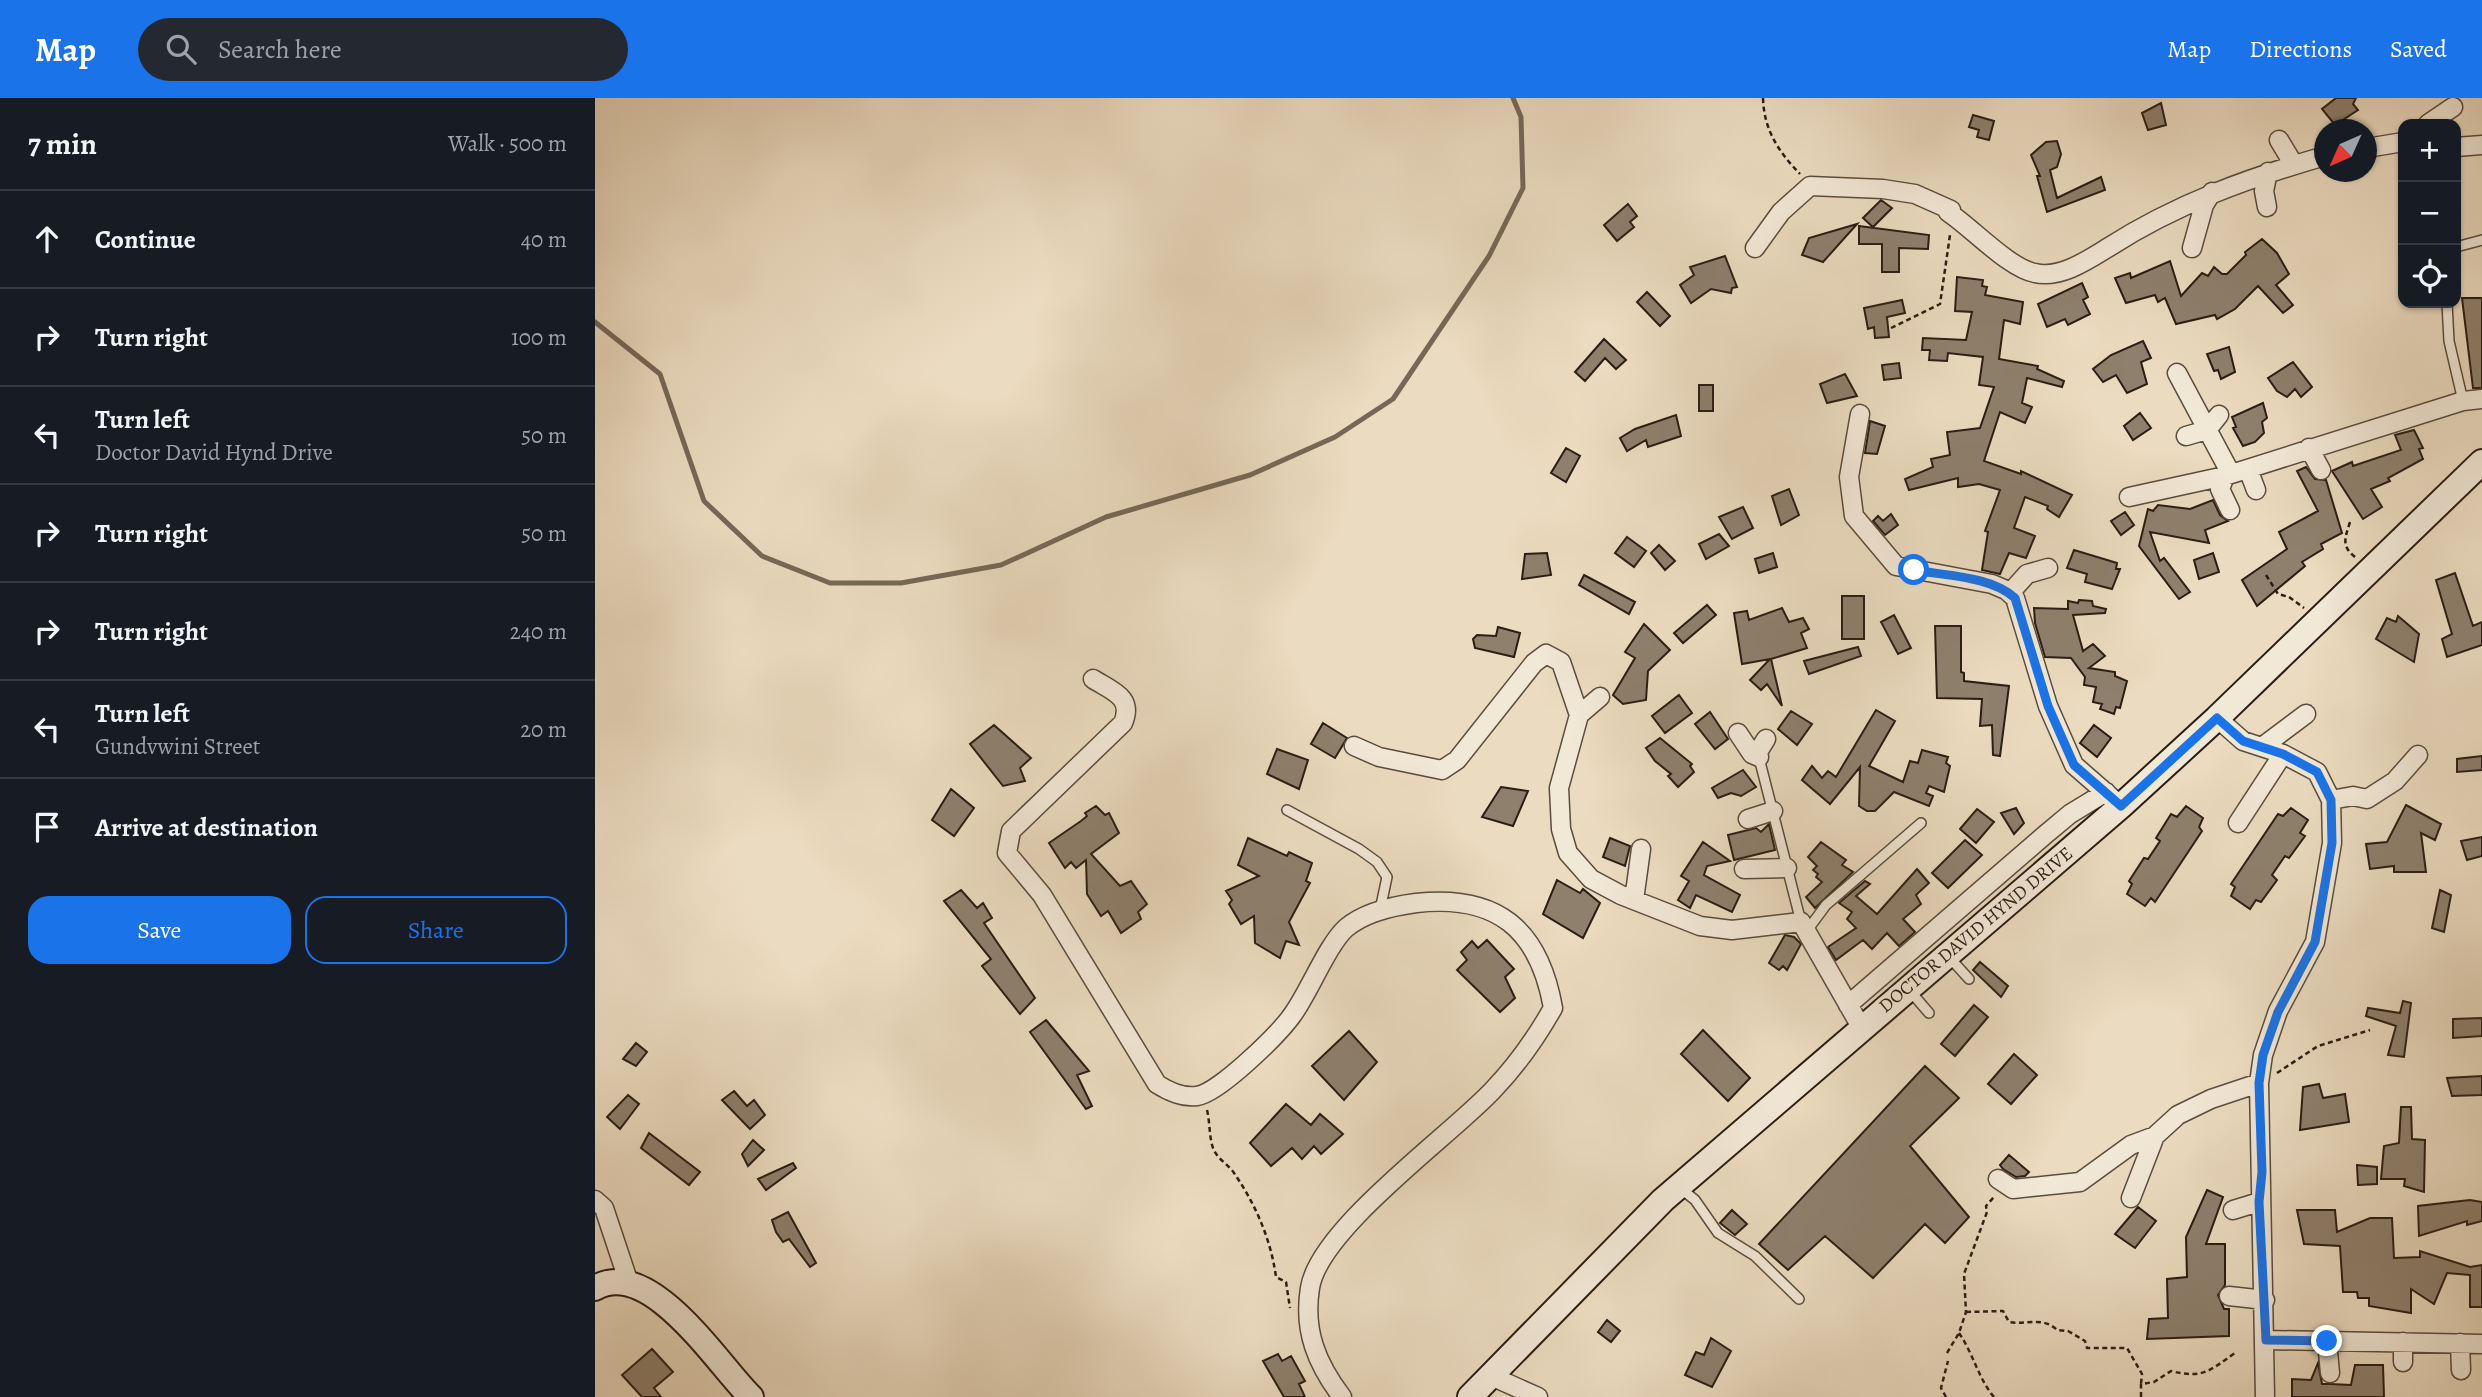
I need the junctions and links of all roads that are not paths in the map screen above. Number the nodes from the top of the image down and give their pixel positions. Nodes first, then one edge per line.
1 (2453, 107) dead end
2 (2435, 119) edge
3 (2279, 140) dead end
4 (2398, 143) edge
5 (2482, 145) edge
6 (2377, 146) edge
7 (2461, 147) edge
8 (2314, 159) edge
9 (2294, 165) junction
10 (2268, 172) junction
11 (2211, 192) junction
12 (2267, 207) dead end
13 (2482, 240) edge
14 (2461, 246) edge
15 (1755, 248) dead end
16 (2192, 248) dead end
17 (2447, 308) edge
18 (2177, 373) dead end
19 (2482, 399) edge
20 (2463, 401) junction
21 (1860, 414) dead end
22 (2219, 415) dead end
23 (2207, 430) junction
24 (2186, 436) dead end
25 (2309, 448) junction
26 (2482, 462) edge
27 (2321, 470) dead end
28 (2235, 473) junction
29 (2256, 490) dead end
30 (2129, 497) dead end
31 (2230, 510) dead end
32 (2048, 568) dead end
33 (2010, 593) junction
34 (1093, 679) dead end
35 (1599, 697) dead end
36 (2305, 714) dead end
37 (1579, 715) junction
38 (2217, 718) junction
39 (1738, 733) dead end
40 (1354, 746) dead end
41 (2262, 747) junction
42 (1757, 754) joint
43 (2283, 754) junction
44 (2418, 755) dead end
45 (2113, 799) junction
46 (2331, 800) junction
47 (1287, 810) dead end
48 (1773, 811) junction
49 (1748, 819) dead end
50 (1921, 823) dead end
51 (2238, 823) dead end
52 (1641, 849) dead end
53 (1787, 868) junction
54 (1744, 869) dead end
55 (1634, 900) junction
56 (1380, 912) junction
57 (1804, 927) junction
58 (1946, 954) junction
59 (1969, 979) dead end
60 (1907, 987) junction
61 (1848, 1005) junction
62 (1929, 1013) dead end
63 (1861, 1027) junction
64 (2259, 1083) junction
65 (2155, 1136) junction
66 (2001, 1181) road end
67 (1678, 1186) junction
68 (2131, 1198) dead end
69 (595, 1200) edge
70 (2259, 1202) junction
71 (2233, 1210) dead end
72 (629, 1283) junction
73 (595, 1287) edge
74 (2229, 1296) dead end
75 (1799, 1299) dead end
76 (2265, 1300) junction
77 (2266, 1340) junction
78 (2327, 1341) junction
79 (2403, 1342) junction
80 (2460, 1343) junction
81 (2482, 1344) edge
82 (2403, 1362) dead end
83 (2461, 1370) dead end
84 (2330, 1373) dead end
85 (1491, 1376) junction
86 (751, 1397) edge
87 (1342, 1397) edge
88 (1470, 1397) edge
89 (1538, 1397) edge
90 (2265, 1397) edge

1 - 2 street
3 - 9 street
4 - 6 street
5 - 7 street
8 - 9 street
9 - 10 street
10 - 11 street
10 - 12 street
11 - 15 street
11 - 16 street
13 - 14 lane
17 - 20 lane
18 - 23 street
19 - 20 street
20 - 25 street
21 - 33 street
22 - 23 street
23 - 24 street
23 - 28 street
25 - 27 street
25 - 28 street
26 - 38 main road, DOCTOR DAVID HYND DRIVE
28 - 29 street
28 - 30 street
28 - 31 street
32 - 33 street
33 - 45 street
34 - 56 street
35 - 37 street
36 - 41 street
37 - 40 street
37 - 55 street
38 - 41 street
38 - 45 main road, DOCTOR DAVID HYND DRIVE
39 - 42 street
41 - 43 street
42 - 48 lane
43 - 46 street
43 - 51 street
44 - 46 street
45 - 58 main road, DOCTOR DAVID HYND DRIVE
45 - 61 street
46 - 64 street
47 - 56 lane
48 - 49 street
48 - 53 lane
50 - 57 lane
52 - 55 street
53 - 54 street
53 - 57 lane
55 - 57 street
56 - 87 street
57 - 61 street
58 - 59 lane
58 - 60 main road, DOCTOR DAVID HYND DRIVE
60 - 62 lane
60 - 63 main road, DOCTOR DAVID HYND DRIVE
61 - 63 street
63 - 67 main road, DOCTOR DAVID HYND DRIVE
64 - 65 street
64 - 70 street
65 - 66 street
65 - 68 street
67 - 75 lane
67 - 85 main road, DOCTOR DAVID HYND DRIVE
69 - 72 street
70 - 71 street
70 - 76 street
72 - 73 main road
72 - 86 main road
74 - 76 street
76 - 77 street
77 - 78 street
77 - 90 street
78 - 79 street
78 - 84 street
79 - 80 street
79 - 82 street
80 - 81 street
80 - 83 street
85 - 88 main road, DOCTOR DAVID HYND DRIVE
85 - 89 street

